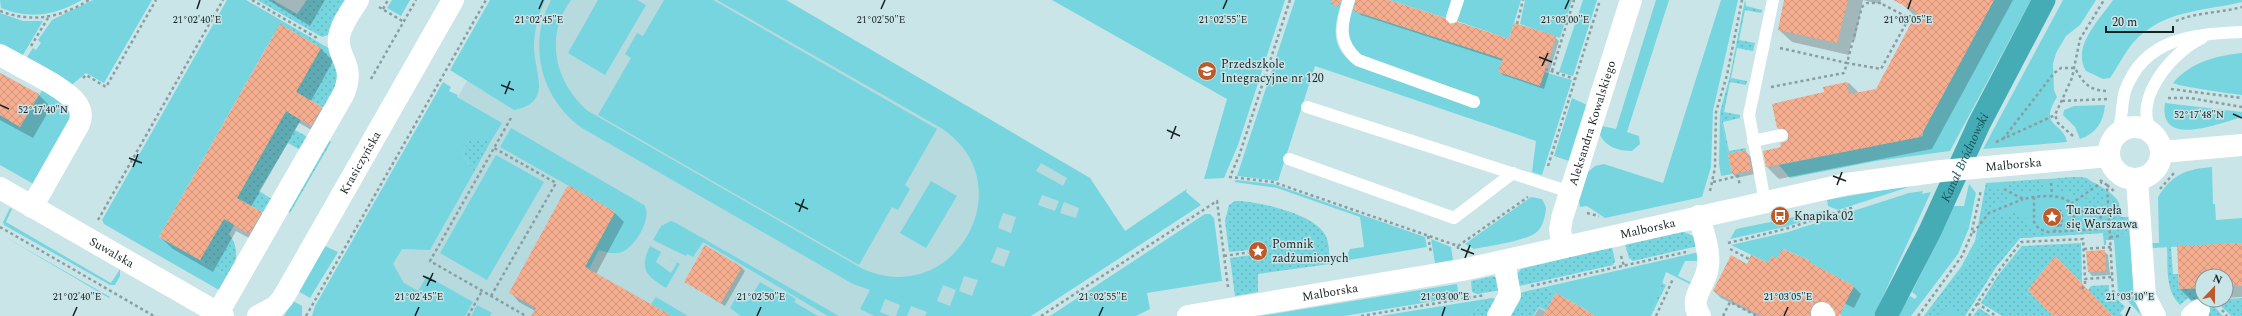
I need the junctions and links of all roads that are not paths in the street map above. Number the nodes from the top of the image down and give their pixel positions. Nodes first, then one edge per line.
1 (453, 0) edge
2 (1349, 0) edge
3 (1458, 0) edge
4 (1631, 0) edge
5 (1773, 0) edge
6 (365, 2) edge
7 (1452, 17) dead end
8 (2242, 32) edge
9 (2221, 33) junction
10 (0, 55) edge
11 (1474, 102) dead end
12 (1307, 107) dead end
13 (2117, 134) junction
14 (1782, 135) dead end
15 (1753, 141) junction
16 (2157, 142) junction
17 (2242, 144) edge
18 (2109, 156) junction
19 (1289, 159) dead end
20 (1512, 173) junction
21 (2137, 179) junction
22 (0, 188) edge
23 (1570, 192) junction
24 (1765, 202) junction
25 (32, 207) junction
26 (1699, 216) junction
27 (1563, 247) junction
28 (1504, 261) junction
29 (220, 315) edge
30 (258, 316) edge
31 (1188, 316) edge
32 (1498, 316) edge
33 (1700, 316) edge
34 (2155, 316) edge

1 - 30 street, Krasiczyńska
2 - 11 lane
3 - 7 lane
4 - 23 street, Aleksandra Kowalskiego
5 - 15 lane
6 - 29 street
8 - 9 lane
9 - 13 lane
9 - 16 lane
10 - 25 street
12 - 20 lane
13 - 16 street
13 - 18 street
14 - 15 lane
15 - 24 lane
16 - 17 street
16 - 21 street
18 - 21 street
18 - 24 street, Malborska
19 - 20 lane
20 - 23 lane
21 - 34 street
22 - 25 street, Suwalska
23 - 27 street, Aleksandra Kowalskiego
24 - 26 street, Malborska
25 - 29 street, Suwalska
26 - 27 street, Malborska
26 - 33 street
27 - 28 street, Malborska
28 - 31 street, Malborska
28 - 32 street

